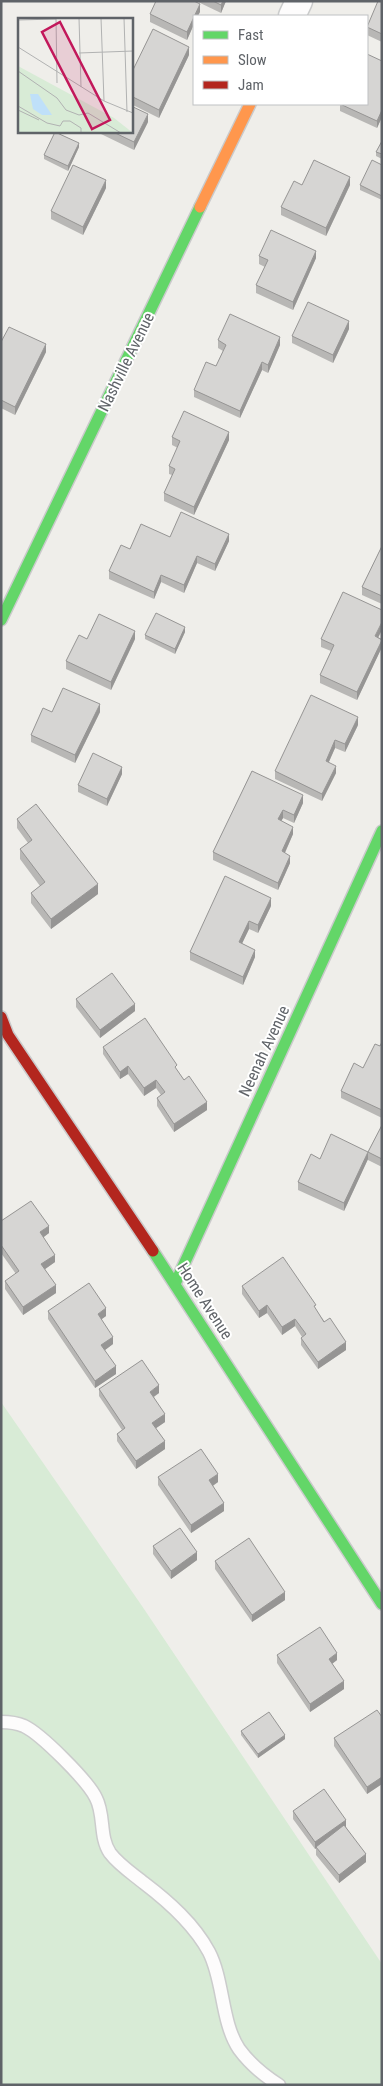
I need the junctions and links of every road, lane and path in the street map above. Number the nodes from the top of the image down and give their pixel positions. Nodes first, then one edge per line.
1 (299, 1) edge
2 (292, 15) edge
3 (250, 105) edge
4 (1, 620) edge
5 (382, 831) edge
6 (1, 1017) edge
7 (175, 1284) junction
8 (382, 1604) edge
9 (1, 1722) edge
10 (279, 2085) edge

1 - 2 street
3 - 4 street, Nashville Avenue
5 - 7 street, Neenah Avenue
6 - 7 street, Home Avenue
7 - 8 street, Home Avenue
9 - 10 lane

